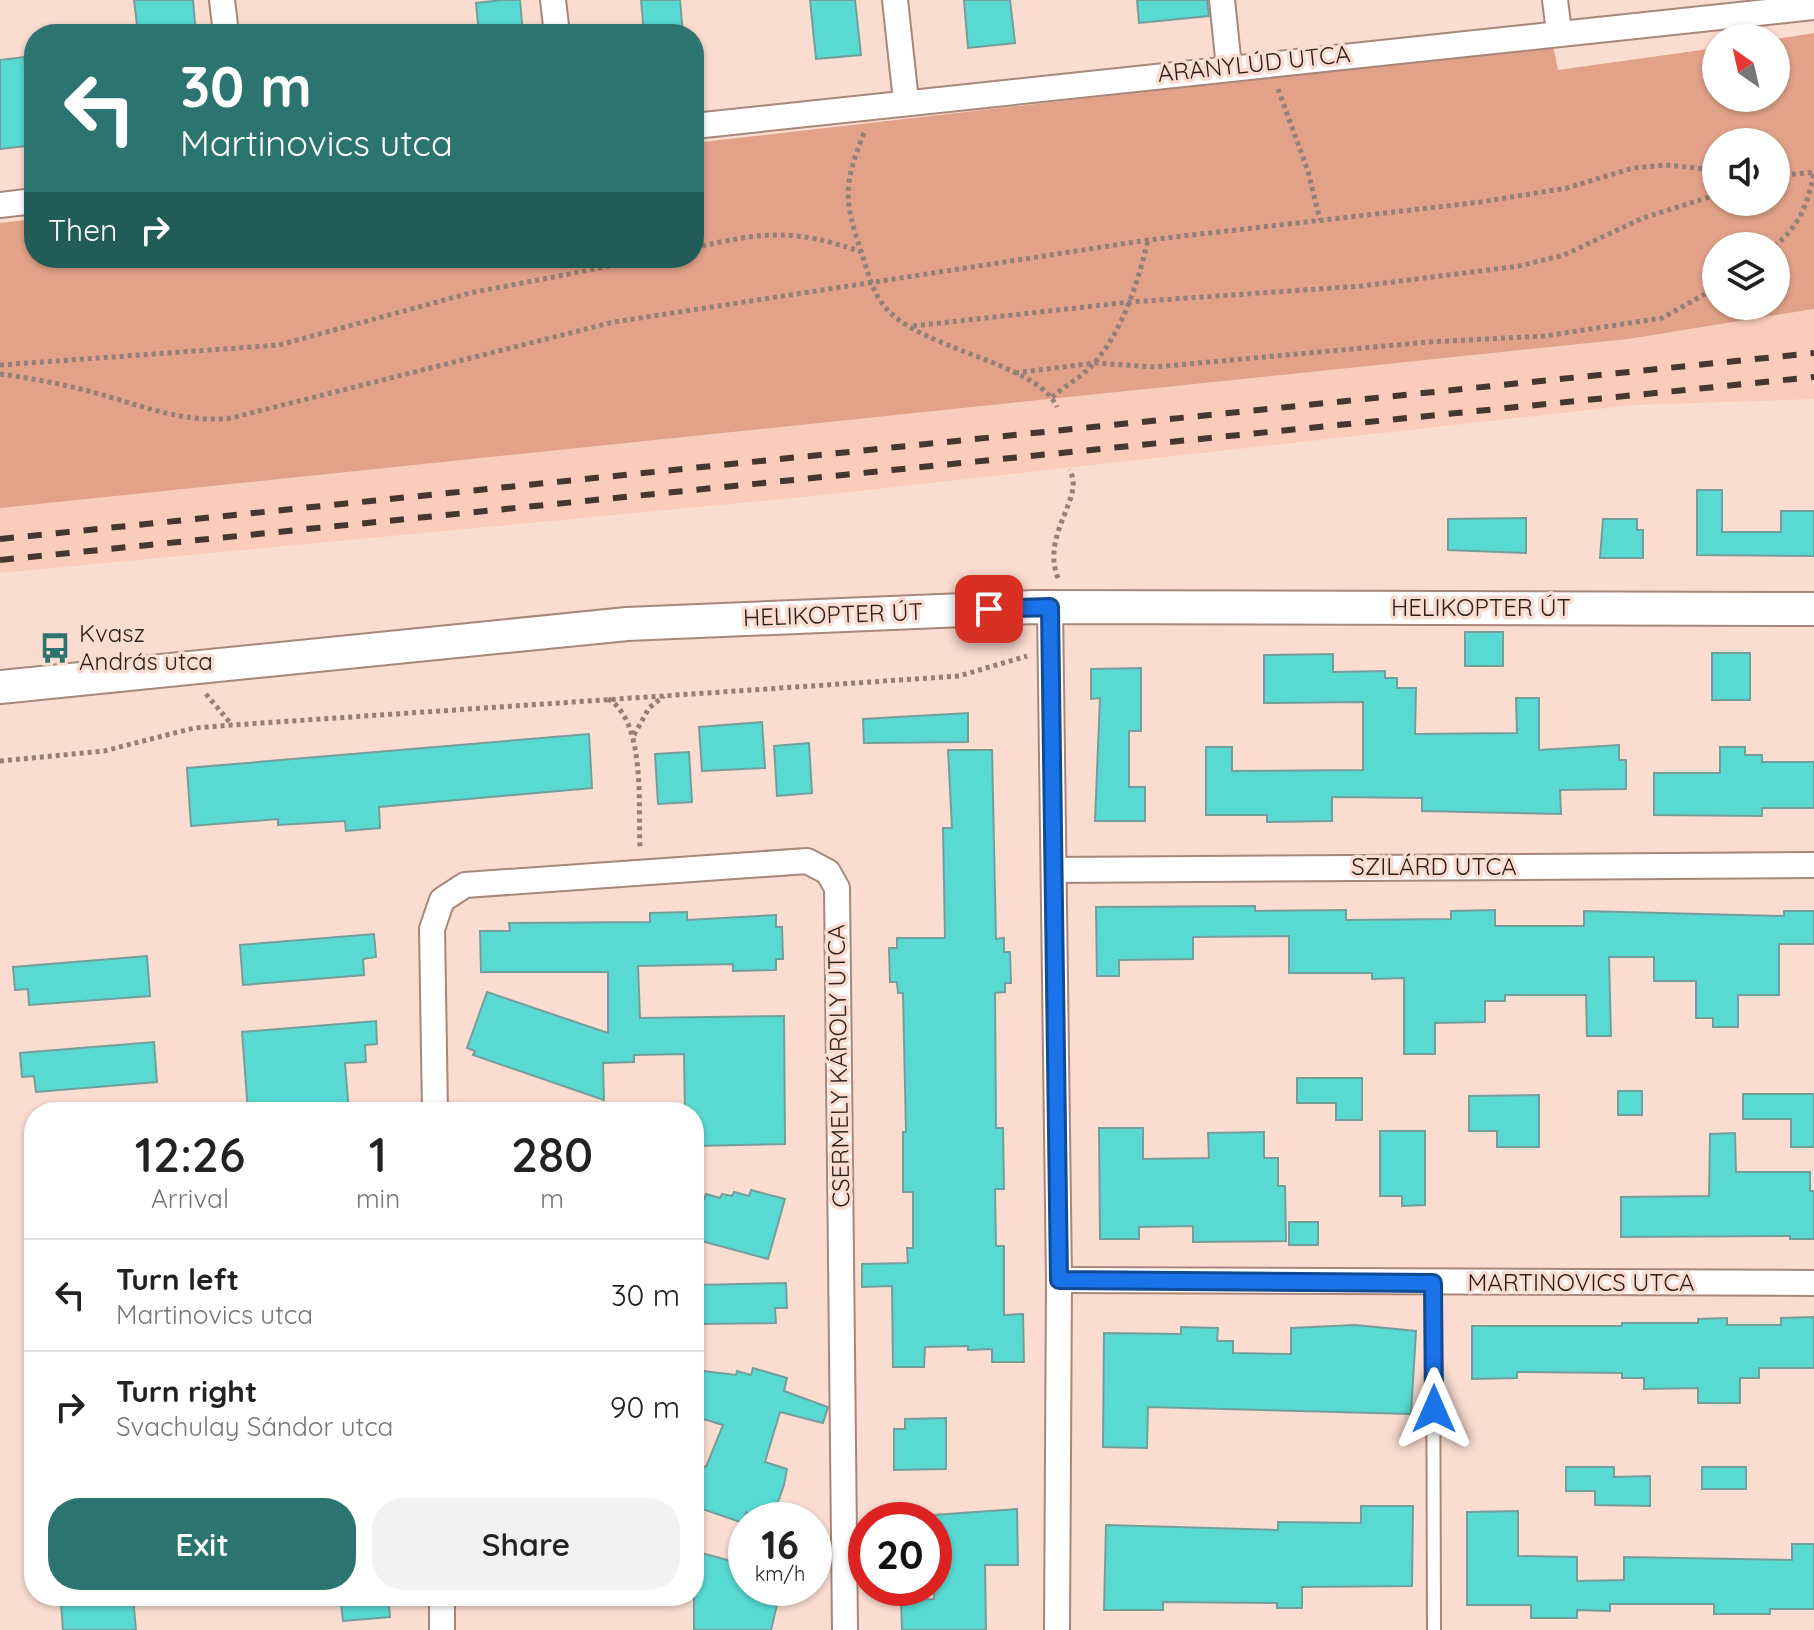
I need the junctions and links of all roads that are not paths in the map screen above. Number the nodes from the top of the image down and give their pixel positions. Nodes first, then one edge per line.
1 (222, 0) edge
2 (553, 0) edge
3 (895, 0) edge
4 (1222, 0) edge
5 (1555, 0) edge
6 (1814, 7) edge
7 (225, 24) edge
8 (556, 24) edge
9 (1559, 32) junction
10 (1229, 67) junction
11 (906, 101) junction
12 (704, 125) edge
13 (24, 202) edge
14 (0, 205) edge
15 (1058, 597) junction
16 (1814, 609) edge
17 (0, 687) edge
18 (1814, 865) edge
19 (1054, 870) junction
20 (435, 1102) edge
21 (1059, 1280) junction
22 (1433, 1283) junction
23 (1814, 1283) edge
24 (442, 1606) edge
25 (442, 1630) edge
26 (845, 1630) edge
27 (1057, 1630) edge
28 (1434, 1630) edge

1 - 7 street
2 - 8 street
3 - 11 street
4 - 10 street
5 - 9 street
6 - 9 street, ARANYLÚD UTCA
9 - 10 street, ARANYLÚD UTCA
10 - 11 street, ARANYLÚD UTCA
11 - 12 street, ARANYLÚD UTCA
13 - 14 street
15 - 16 street, HELIKOPTER ÚT
15 - 17 street, HELIKOPTER ÚT
15 - 19 street
18 - 19 street, SZILÁRD UTCA
19 - 21 street
20 - 26 street, CSERMELY KÁROLY UTCA
21 - 22 street, MARTINOVICS UTCA
21 - 27 street
22 - 23 street, MARTINOVICS UTCA
22 - 28 lane
24 - 25 street

